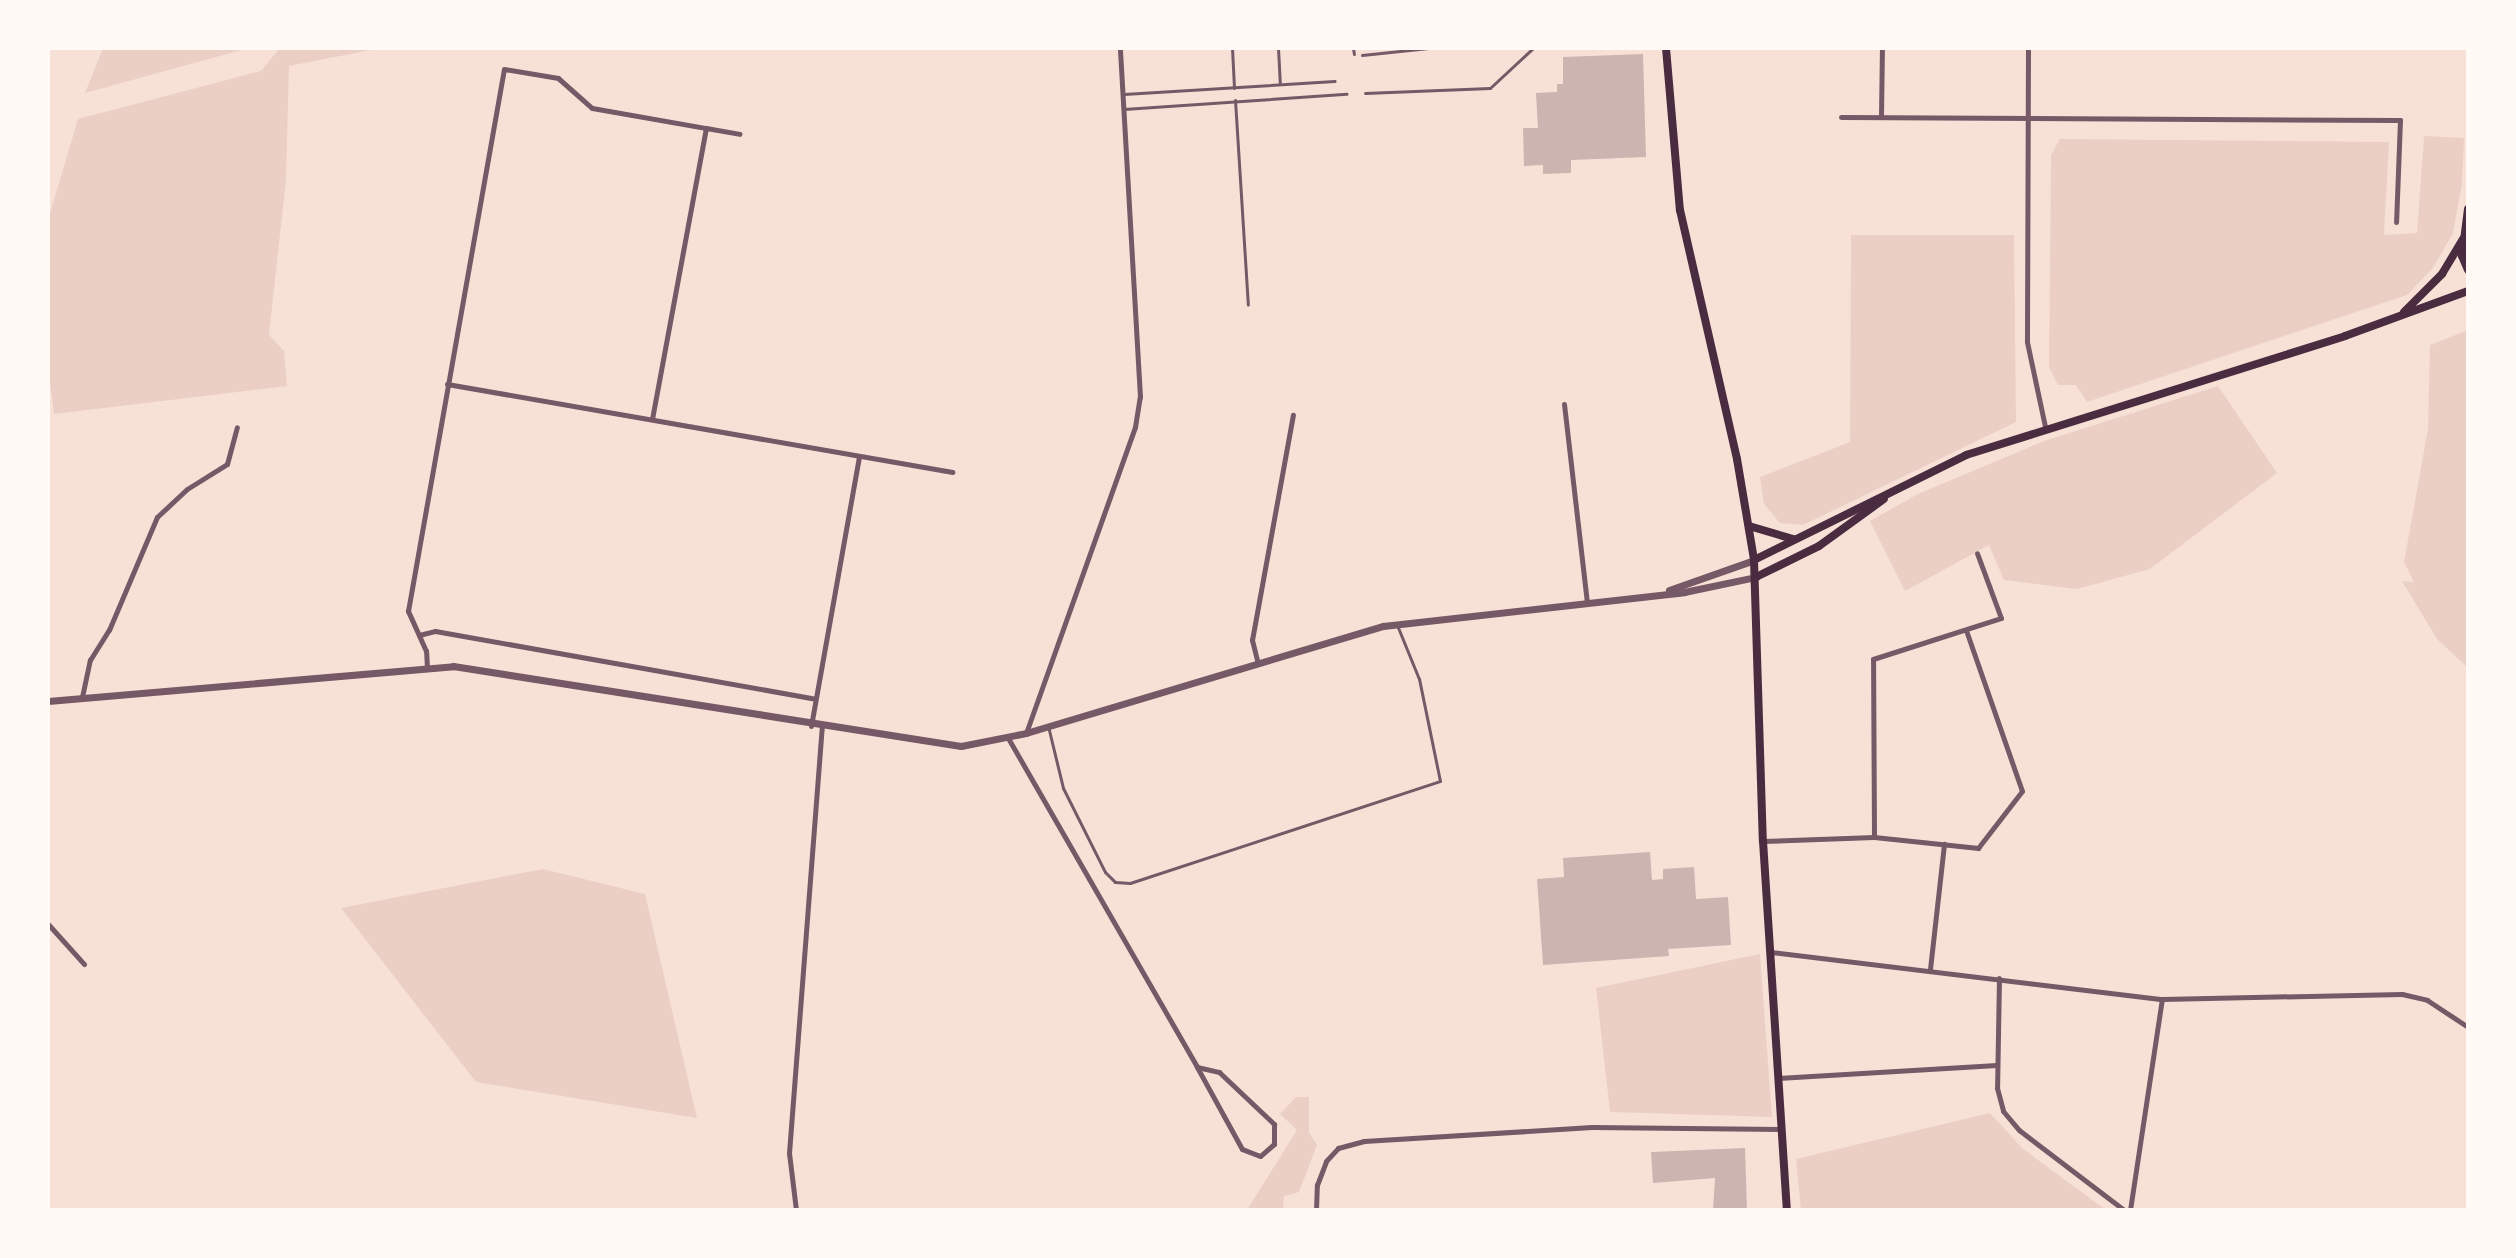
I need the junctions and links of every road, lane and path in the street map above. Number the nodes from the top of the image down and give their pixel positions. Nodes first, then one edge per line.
1 (1120, 48) edge
2 (1232, 48) edge
3 (1278, 48) edge
4 (1429, 48) edge
5 (1533, 48) edge
6 (1666, 48) edge
7 (1882, 48) edge
8 (2028, 48) edge
9 (1362, 55) dead end
10 (1335, 81) dead end
11 (1280, 84) junction
12 (1234, 88) junction
13 (1365, 93) dead end
14 (1123, 94) junction
15 (1346, 94) dead end
16 (1235, 100) junction
17 (1124, 109) junction
18 (1881, 116) junction
19 (1841, 117) dead end
20 (2028, 119) junction
21 (706, 128) junction
22 (739, 134) dead end
23 (2468, 209) edge
24 (2396, 222) dead end
25 (2463, 239) junction
26 (2468, 270) edge
27 (2468, 291) edge
28 (1248, 305) dead end
29 (2394, 319) junction
30 (447, 384) junction
31 (1564, 404) dead end
32 (1293, 415) dead end
33 (652, 419) junction
34 (237, 427) dead end
35 (2045, 427) junction
36 (859, 457) junction
37 (952, 472) dead end
38 (1893, 492) junction
39 (1749, 526) junction
40 (1793, 539) junction
41 (1977, 553) dead end
42 (1754, 560) junction
43 (1756, 577) junction
44 (1662, 593) junction
45 (1587, 602) junction
46 (1397, 625) junction
47 (1966, 630) junction
48 (419, 635) junction
49 (1257, 660) junction
50 (427, 668) junction
51 (82, 697) junction
52 (815, 699) junction
53 (48, 701) edge
54 (811, 726) junction
55 (1048, 726) junction
56 (822, 728) junction
57 (1026, 733) junction
58 (1008, 738) junction
59 (1874, 837) junction
60 (1763, 841) junction
61 (1944, 844) junction
62 (48, 924) edge
63 (1770, 952) junction
64 (84, 964) dead end
65 (1930, 969) junction
66 (1999, 978) junction
67 (2162, 999) junction
68 (2468, 1027) edge
69 (1997, 1065) junction
70 (1197, 1067) junction
71 (1778, 1078) junction
72 (1781, 1129) junction
73 (796, 1210) edge
74 (1316, 1210) edge
75 (1787, 1210) edge
76 (2124, 1210) edge
77 (2130, 1210) edge

1 - 14 street
2 - 12 lane
3 - 11 lane
4 - 9 lane
5 - 13 lane
6 - 39 main road
7 - 18 street
8 - 20 street
10 - 11 lane
11 - 12 lane
12 - 14 lane
14 - 17 street
15 - 16 lane
16 - 17 lane
16 - 28 lane
17 - 57 street
18 - 19 street
18 - 20 street
20 - 24 street
20 - 35 street
21 - 22 street
21 - 30 street
21 - 33 street
23 - 25 main road
25 - 26 main road
25 - 29 main road
27 - 29 main road
29 - 35 main road
30 - 33 street
30 - 48 street
31 - 45 street
32 - 49 street
33 - 36 street
34 - 51 street
35 - 38 main road
36 - 37 street
36 - 52 street
38 - 40 main road
38 - 43 main road
39 - 40 main road
39 - 42 main road
40 - 42 main road
41 - 47 street
42 - 43 main road
42 - 44 street
43 - 44 street
43 - 60 main road
44 - 45 street
45 - 46 street
46 - 49 street
46 - 55 lane
47 - 59 street
47 - 61 street
48 - 50 street
48 - 52 street
49 - 55 street
50 - 51 street
50 - 54 street
51 - 53 street
52 - 54 street
54 - 56 street
55 - 57 street
56 - 58 street
56 - 73 street
57 - 58 street
58 - 70 street
59 - 60 street
59 - 61 street
60 - 63 main road
61 - 65 street
62 - 64 street
63 - 65 street
63 - 71 main road
65 - 66 street
66 - 67 street
66 - 69 street
67 - 68 street
67 - 77 street
69 - 71 street
69 - 76 street
70 - 70 street
71 - 72 main road
72 - 74 street
72 - 75 main road

